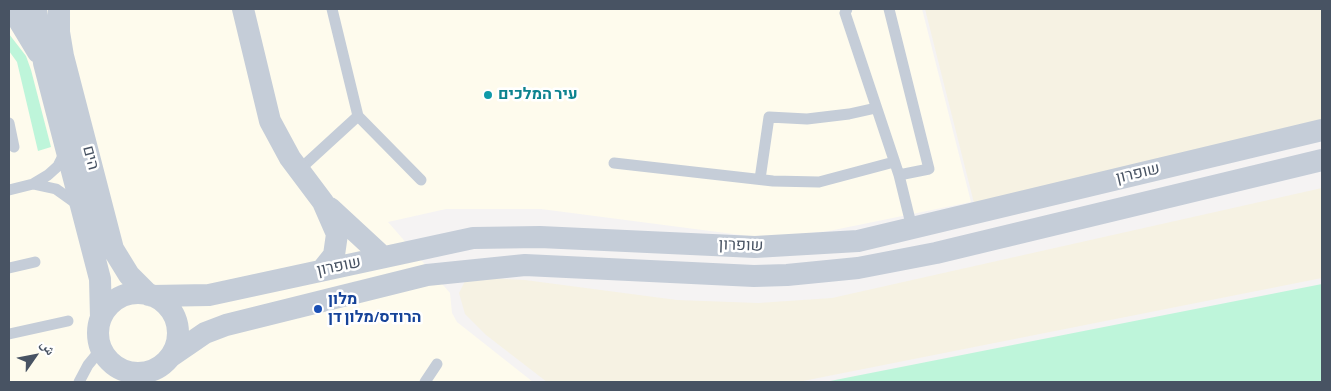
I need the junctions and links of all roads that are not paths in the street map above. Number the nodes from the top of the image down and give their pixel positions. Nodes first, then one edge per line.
1 (12, 9) edge
2 (36, 9) edge
3 (60, 9) edge
4 (243, 9) edge
5 (332, 9) edge
6 (847, 9) edge
7 (889, 9) edge
8 (45, 67) junction
9 (876, 108) junction
10 (358, 116) junction
11 (9, 122) edge
12 (1322, 130) edge
13 (65, 145) junction
14 (14, 147) dead end
15 (1322, 160) edge
16 (894, 162) junction
17 (614, 163) dead end
18 (299, 170) junction
19 (899, 176) junction
20 (760, 179) junction
21 (421, 180) dead end
22 (32, 184) junction
23 (9, 190) edge
24 (323, 202) junction
25 (82, 208) junction
26 (912, 228) junction
27 (383, 257) junction
28 (35, 262) dead end
29 (9, 268) edge
30 (322, 270) junction
31 (151, 295) junction
32 (101, 318) junction
33 (68, 321) dead end
34 (9, 334) edge
35 (106, 354) junction
36 (437, 364) dead end
37 (159, 368) edge
38 (80, 382) edge
39 (120, 382) edge
40 (425, 382) edge

1 - 8 street, הים
2 - 8 street, הים
3 - 31 street, הים
4 - 18 street
5 - 10 lane
6 - 9 lane
7 - 19 lane
8 - 13 street, הים
9 - 16 lane
9 - 20 lane
10 - 18 lane
10 - 21 lane
11 - 14 lane
12 - 26 street, שופרון
13 - 22 lane
13 - 25 street, הים
15 - 37 street, שופרון
16 - 19 lane
16 - 20 lane
17 - 20 lane
18 - 24 street
19 - 26 lane
22 - 23 lane
22 - 25 lane
24 - 27 street
24 - 30 street
25 - 32 street, הים
26 - 27 street, שופרון
27 - 30 street, שופרון
28 - 29 lane
30 - 31 street, שופרון
31 - 32 street
31 - 37 street
32 - 35 street
33 - 34 lane
35 - 37 street
35 - 38 lane
35 - 39 street
36 - 40 lane

